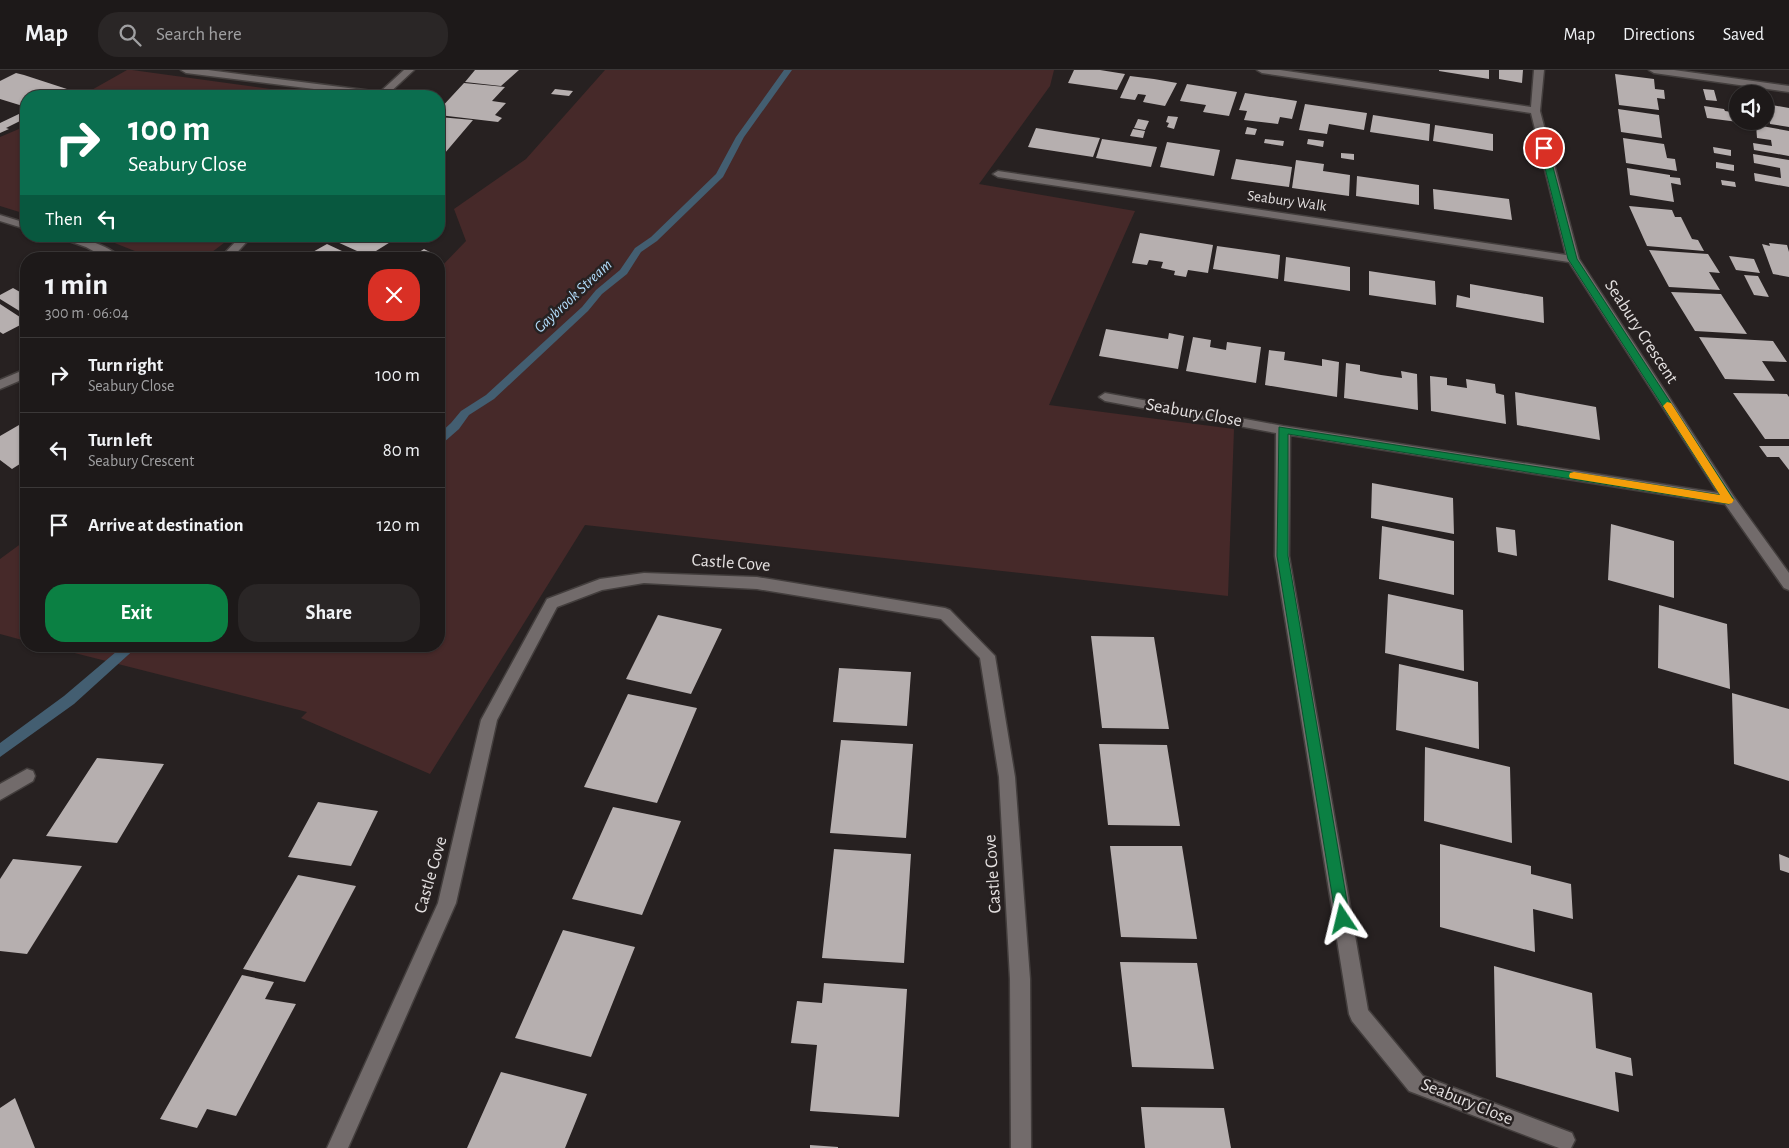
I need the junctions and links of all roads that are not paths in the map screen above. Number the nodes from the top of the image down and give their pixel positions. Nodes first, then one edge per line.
1 (186, 70) edge
2 (409, 70) edge
3 (1262, 70) edge
4 (1539, 70) edge
5 (1654, 70) edge
6 (1789, 89) edge
7 (337, 90) edge
8 (388, 90) edge
9 (1535, 111) junction
10 (998, 174) dead end
11 (0, 218) edge
12 (20, 224) edge
13 (80, 242) edge
14 (241, 242) edge
15 (104, 252) edge
16 (231, 252) edge
17 (1572, 259) junction
18 (20, 376) edge
19 (0, 385) edge
20 (1106, 397) dead end
21 (1283, 430) junction
22 (1729, 500) junction
23 (1789, 584) edge
24 (27, 776) dead end
25 (0, 793) edge
26 (1565, 1140) dead end
27 (336, 1148) edge
28 (1021, 1148) edge

1 - 7 street
2 - 8 street
3 - 9 street
4 - 9 street, Seabury Crescent
5 - 6 street
9 - 17 street, Seabury Crescent
10 - 17 street, Seabury Walk
11 - 12 street
13 - 15 street
14 - 16 street
17 - 22 street, Seabury Crescent
18 - 19 street
20 - 21 street, Seabury Close
21 - 22 street, Seabury Close
21 - 26 street, Seabury Close
22 - 23 street, Seabury Crescent
24 - 25 street
27 - 28 street, Castle Cove

